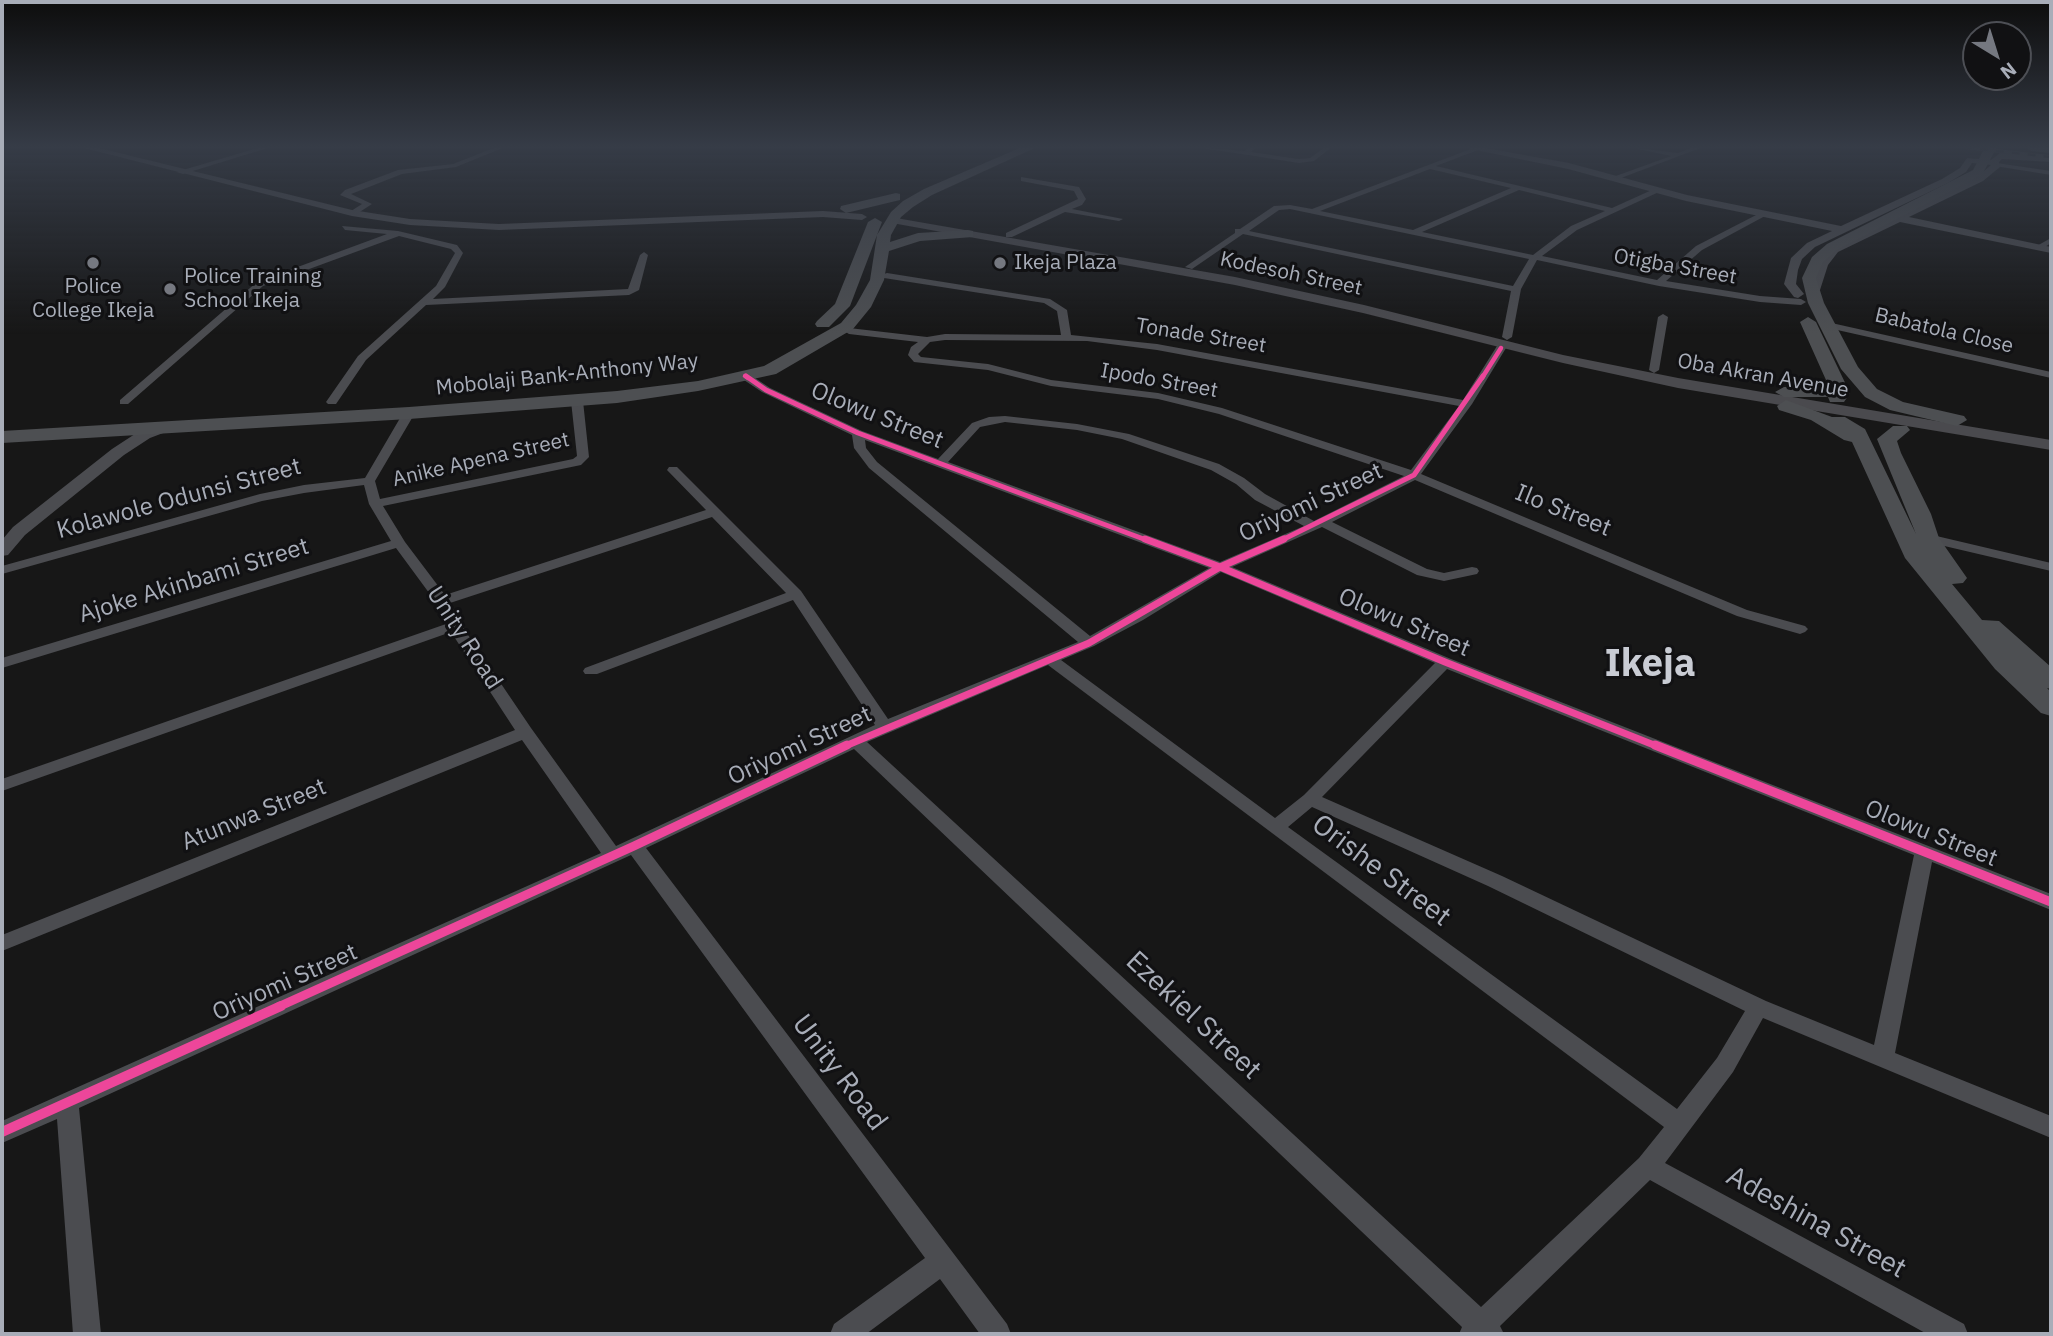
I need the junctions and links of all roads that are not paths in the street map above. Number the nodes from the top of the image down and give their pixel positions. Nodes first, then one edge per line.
1 (337, 209) edge
2 (359, 209) edge
3 (838, 209) edge
4 (848, 209) edge
5 (879, 209) edge
6 (901, 209) edge
7 (913, 209) edge
8 (1275, 209) edge
9 (1294, 209) edge
10 (1319, 209) edge
11 (1468, 209) edge
12 (1741, 209) edge
13 (1757, 209) edge
14 (1883, 209) edge
15 (1894, 209) edge
16 (1897, 209) edge
17 (1921, 209) edge
18 (1064, 210) joint
19 (1610, 210) edge
20 (1315, 211) junction
21 (909, 212) junction
22 (352, 213) junction
23 (873, 214) junction
24 (1762, 214) junction
25 (1880, 217) junction
26 (375, 218) junction
27 (1119, 219) dead end
28 (1902, 219) junction
29 (895, 222) junction
30 (484, 225) junction
31 (1843, 228) junction
32 (1238, 231) junction
33 (1415, 232) junction
34 (398, 233) junction
35 (968, 234) junction
36 (1009, 235) junction
37 (2051, 240) edge
38 (2045, 248) edge
39 (890, 251) junction
40 (644, 255) dead end
41 (862, 255) junction
42 (1534, 258) junction
43 (1189, 267) junction
44 (887, 276) junction
45 (1659, 283) junction
46 (1516, 289) junction
47 (1807, 297) junction
48 (423, 302) junction
49 (1364, 309) junction
50 (1389, 309) junction
51 (1663, 317) dead end
52 (1827, 325) junction
53 (849, 331) junction
54 (1472, 334) junction
55 (1066, 337) junction
56 (927, 340) junction
57 (1504, 343) junction
58 (773, 361) junction
59 (1649, 374) junction
60 (1833, 375) junction
61 (2051, 375) edge
62 (745, 376) junction
63 (1856, 377) junction
64 (1785, 399) junction
65 (578, 401) junction
66 (124, 402) dead end
67 (332, 402) junction
68 (1466, 404) junction
69 (1837, 410) junction
70 (409, 414) junction
71 (57, 419) junction
72 (1957, 420) junction
73 (2, 422) edge
74 (166, 427) junction
75 (1897, 428) junction
76 (90, 432) junction
77 (1934, 432) joint
78 (858, 433) junction
79 (2051, 434) edge
80 (36, 435) junction
81 (2, 437) edge
82 (2051, 444) edge
83 (1864, 446) junction
84 (941, 463) junction
85 (673, 470) dead end
86 (1414, 475) junction
87 (369, 481) junction
88 (375, 503) junction
89 (714, 512) junction
90 (1317, 524) junction
91 (2, 532) edge
92 (1928, 538) junction
93 (399, 543) junction
94 (2, 551) edge
95 (1220, 567) junction
96 (2051, 567) edge
97 (2, 570) edge
98 (1472, 571) dead end
99 (796, 594) junction
100 (442, 601) junction
101 (454, 626) junction
102 (1983, 626) junction
103 (1800, 629) dead end
104 (1089, 643) junction
105 (1051, 660) junction
106 (1445, 662) junction
107 (2, 663) edge
108 (591, 671) dead end
109 (2051, 681) edge
110 (2051, 707) edge
111 (885, 727) junction
112 (526, 732) junction
113 (856, 741) junction
114 (2, 785) edge
115 (1310, 799) junction
116 (1276, 827) junction
117 (623, 851) junction
118 (1924, 852) junction
119 (2051, 902) edge
120 (2, 943) edge
121 (1758, 1007) junction
122 (1883, 1057) junction
123 (62, 1105) junction
124 (2, 1120) edge
125 (1680, 1125) junction
126 (2051, 1127) edge
127 (2, 1132) edge
128 (1648, 1166) junction
129 (942, 1261) junction
130 (1481, 1331) edge
131 (87, 1334) edge
132 (844, 1334) edge
133 (998, 1334) edge
134 (1954, 1334) edge

1 - 22 street
2 - 22 street
3 - 30 street
4 - 23 street
5 - 23 main road
6 - 58 main road, Mobolaji Bank-Anthony Way
7 - 21 main road
8 - 32 street, Otigba Street
9 - 20 street, Otigba Street
10 - 20 street
11 - 33 street
12 - 24 street
13 - 31 street
14 - 31 street
15 - 25 main road
16 - 25 main road
17 - 28 street
18 - 27 street
18 - 36 street
19 - 42 street
20 - 33 street, Otigba Street
21 - 23 main road
21 - 29 main road
21 - 36 main road, Kodesoh Street
22 - 26 street
23 - 29 main road
23 - 30 street
23 - 41 main road
24 - 31 street
24 - 45 street
25 - 47 main road
26 - 30 street
26 - 34 street
28 - 38 street
28 - 47 street
29 - 35 main road, Kodesoh Street
29 - 39 main road
31 - 47 street
32 - 43 street, Otigba Street
32 - 46 street
33 - 42 street, Otigba Street
34 - 48 street
34 - 66 street
35 - 39 main road
35 - 49 main road, Kodesoh Street
36 - 43 main road, Kodesoh Street
37 - 38 street
39 - 41 main road
39 - 44 main road
40 - 48 street
41 - 58 main road
42 - 45 street, Otigba Street
42 - 46 street
43 - 50 main road, Kodesoh Street
44 - 53 main road
44 - 55 street
45 - 47 street, Otigba Street
46 - 57 street
47 - 52 main road
47 - 60 main road
48 - 67 street
49 - 54 main road, Kodesoh Street
49 - 57 main road
50 - 54 main road, Kodesoh Street
50 - 57 main road
51 - 59 street
52 - 61 street, Babatola Close
52 - 63 main road
53 - 56 street, Tonade Street
53 - 58 main road
54 - 82 main road, Oba Akran Avenue
55 - 56 street, Tonade Street
55 - 68 street, Tonade Street
56 - 86 street, Ipodo Street
57 - 59 main road
57 - 68 street, Oriyomi Street
58 - 62 main road, Mobolaji Bank-Anthony Way
58 - 67 main road, Mobolaji Bank-Anthony Way
59 - 64 main road
60 - 64 main road
60 - 69 main road
62 - 65 main road, Mobolaji Bank-Anthony Way
62 - 78 street, Olowu Street
63 - 72 main road
63 - 75 main road
64 - 69 main road
64 - 69 main road
64 - 83 main road
65 - 70 main road, Mobolaji Bank-Anthony Way
65 - 88 street, Anike Apena Street
67 - 71 main road, Mobolaji Bank-Anthony Way
68 - 86 street, Oriyomi Street
69 - 75 main road
69 - 75 main road
69 - 83 main road
70 - 74 main road, Mobolaji Bank-Anthony Way
70 - 87 street
71 - 73 main road, Mobolaji Bank-Anthony Way
71 - 80 main road
72 - 75 main road
72 - 79 main road
74 - 76 main road, Mobolaji Bank-Anthony Way
74 - 94 street
75 - 77 main road
75 - 92 main road
76 - 80 main road, Mobolaji Bank-Anthony Way
76 - 91 street
77 - 82 main road
78 - 84 street, Olowu Street
78 - 104 street
80 - 81 main road, Mobolaji Bank-Anthony Way
83 - 102 main road
84 - 90 street
84 - 95 street, Olowu Street
85 - 89 street
86 - 90 street, Oriyomi Street
86 - 103 street, Ilo Street
87 - 88 street, Unity Road
87 - 97 street, Kolawole Odunsi Street
88 - 93 street, Unity Road
89 - 99 street
89 - 100 street
90 - 95 street, Oriyomi Street
90 - 98 street
92 - 96 street
92 - 102 main road
93 - 100 street, Unity Road
93 - 107 street, Ajoke Akinbami Street
95 - 104 street, Oriyomi Street
95 - 106 street, Olowu Street
99 - 108 street
99 - 111 street
100 - 101 street, Unity Road
101 - 112 street, Unity Road
101 - 114 street
102 - 109 main road
102 - 110 main road
104 - 105 street, Oriyomi Street
105 - 111 street, Oriyomi Street
105 - 116 street, Orishe Street
106 - 115 street
106 - 118 street, Olowu Street
111 - 113 street, Oriyomi Street
112 - 117 street, Unity Road
112 - 120 street, Atunwa Street
113 - 117 street, Oriyomi Street
113 - 130 street, Ezekiel Street
115 - 116 street
115 - 121 street
116 - 125 street, Orishe Street
117 - 123 street, Oriyomi Street
117 - 129 street, Unity Road
118 - 119 street, Olowu Street
118 - 122 street
121 - 122 street
121 - 125 street
122 - 126 street
123 - 124 street
123 - 127 street
123 - 131 street
125 - 128 street
128 - 130 street
128 - 134 street, Adeshina Street
129 - 132 street
129 - 133 street, Unity Road

